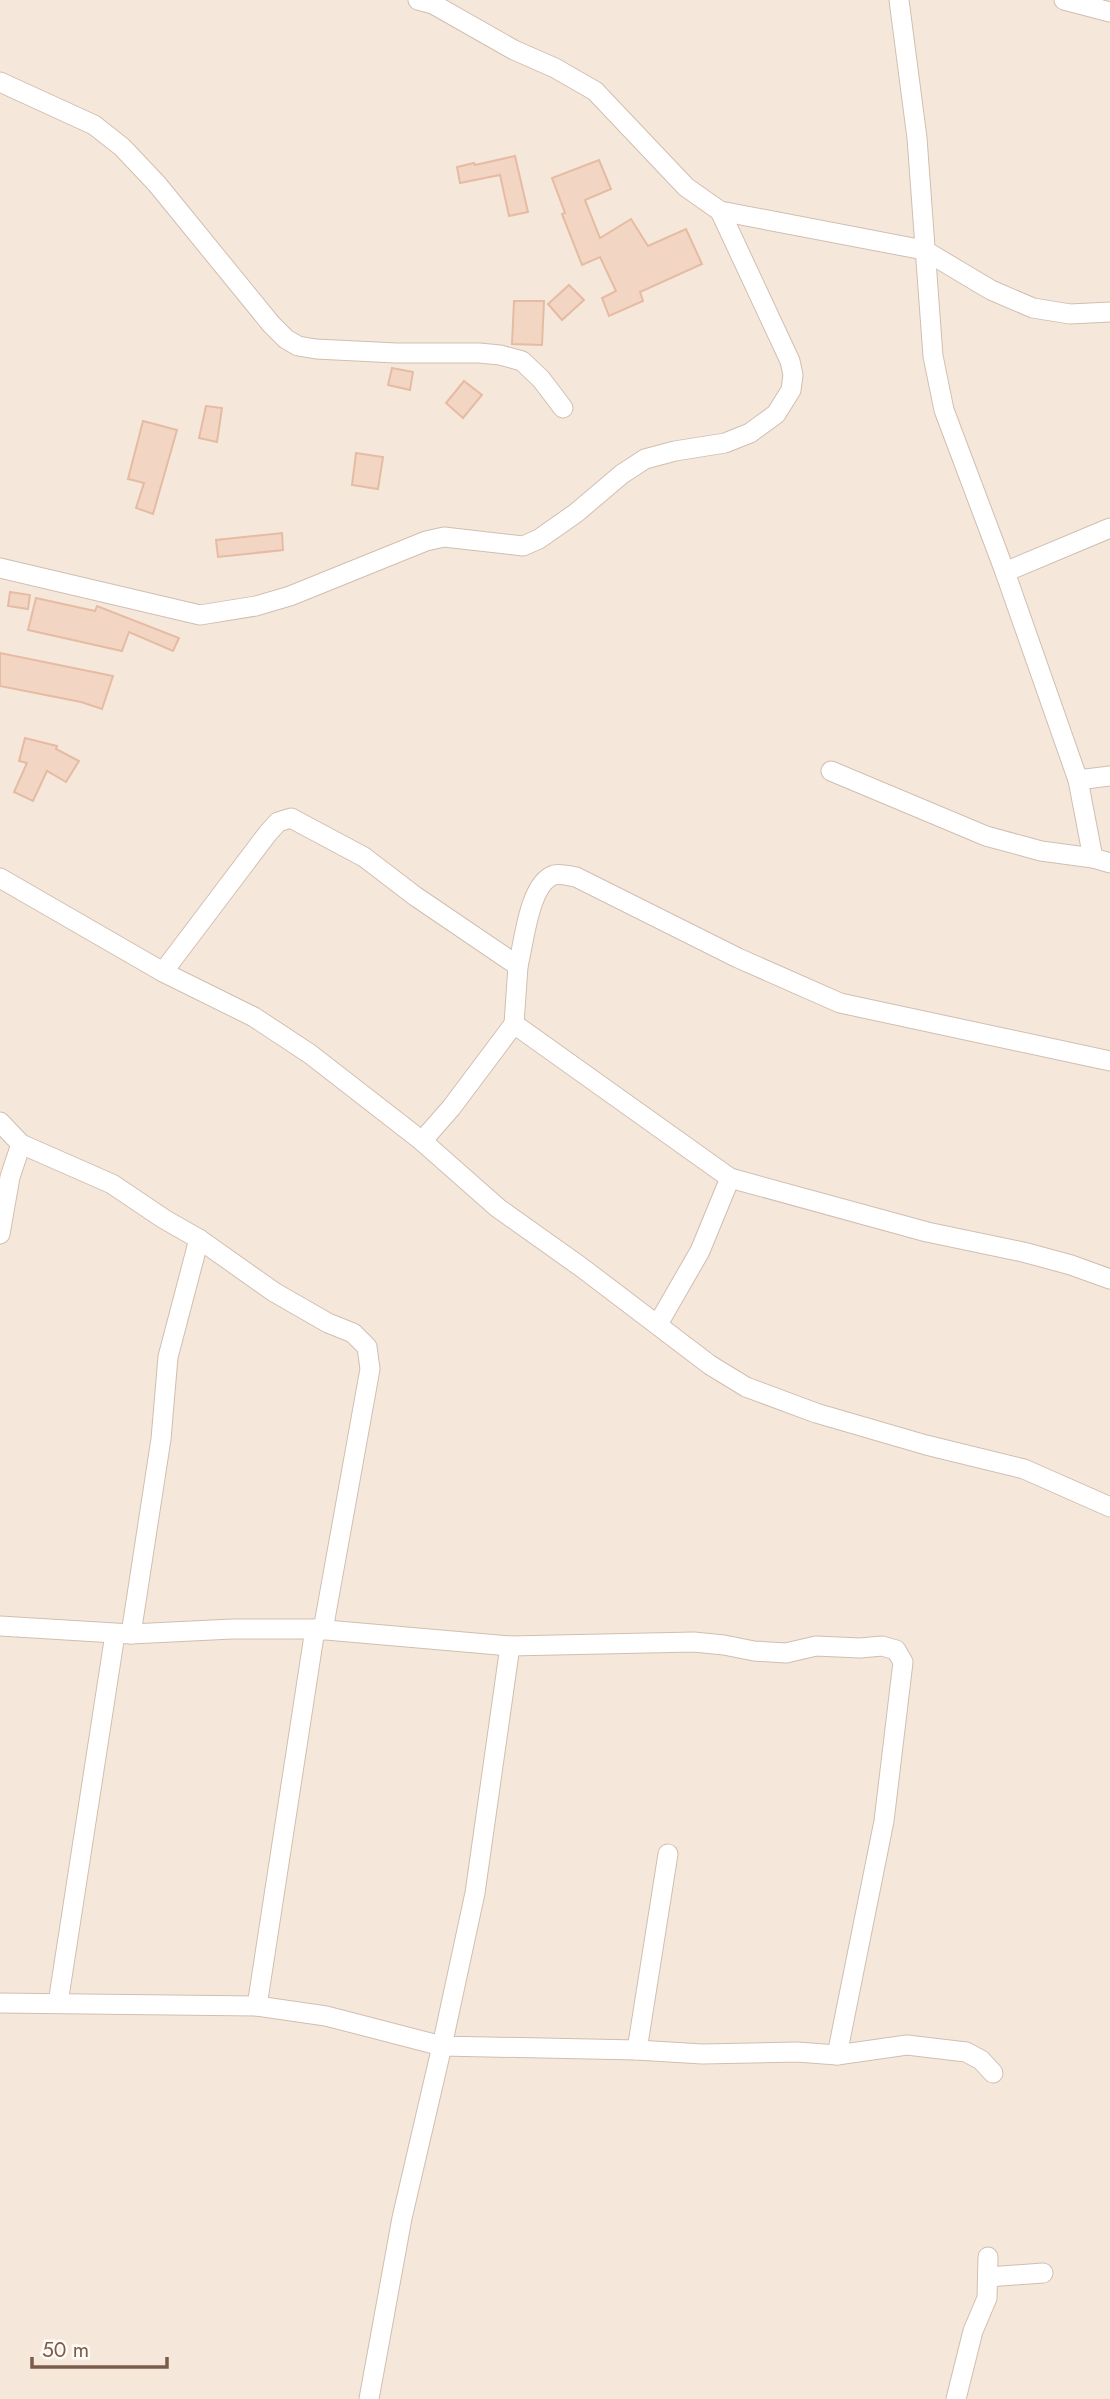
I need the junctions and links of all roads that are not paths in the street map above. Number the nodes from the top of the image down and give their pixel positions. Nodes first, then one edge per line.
1 (418, 0) edge
2 (899, 0) edge
3 (1064, 0) edge
4 (1110, 12) edge
5 (0, 82) edge
6 (720, 211) junction
7 (924, 250) junction
8 (1110, 312) edge
9 (563, 408) dead end
10 (1110, 528) edge
11 (0, 568) edge
12 (1005, 572) junction
13 (831, 771) dead end
14 (1110, 776) edge
15 (1078, 780) junction
16 (1102, 860) edge
17 (0, 878) edge
18 (518, 966) junction
19 (163, 972) junction
20 (514, 1024) junction
21 (1110, 1061) edge
22 (0, 1122) edge
23 (422, 1141) junction
24 (20, 1144) junction
25 (730, 1178) junction
26 (0, 1234) edge
27 (200, 1239) junction
28 (1110, 1279) edge
29 (658, 1324) junction
30 (1110, 1507) edge
31 (0, 1626) edge
32 (319, 1630) junction
33 (123, 1634) junction
34 (510, 1646) junction
35 (668, 1854) dead end
36 (0, 2003) edge
37 (58, 2003) junction
38 (257, 2006) junction
39 (442, 2046) junction
40 (637, 2050) junction
41 (837, 2055) junction
42 (993, 2073) dead end
43 (1043, 2273) dead end
44 (374, 2398) edge
45 (956, 2399) edge

1 - 6 street
2 - 7 street
3 - 4 street
5 - 9 street
6 - 7 street
6 - 11 street
7 - 8 street
7 - 12 street
10 - 12 street
12 - 15 street
13 - 16 street
14 - 15 street
15 - 16 street
17 - 19 street
18 - 19 street
18 - 20 street
18 - 21 street
19 - 23 street
20 - 23 street
20 - 25 street
22 - 24 street
23 - 29 street
24 - 26 street
24 - 27 street
25 - 28 street
25 - 29 street
27 - 32 street
27 - 33 street
29 - 30 street
31 - 33 street
32 - 33 street
32 - 34 street
32 - 38 street
33 - 37 street
34 - 39 street
34 - 41 street
35 - 40 street
36 - 37 street
37 - 38 street
38 - 39 street
39 - 40 street
39 - 44 street
40 - 41 street
41 - 42 street
43 - 45 street

